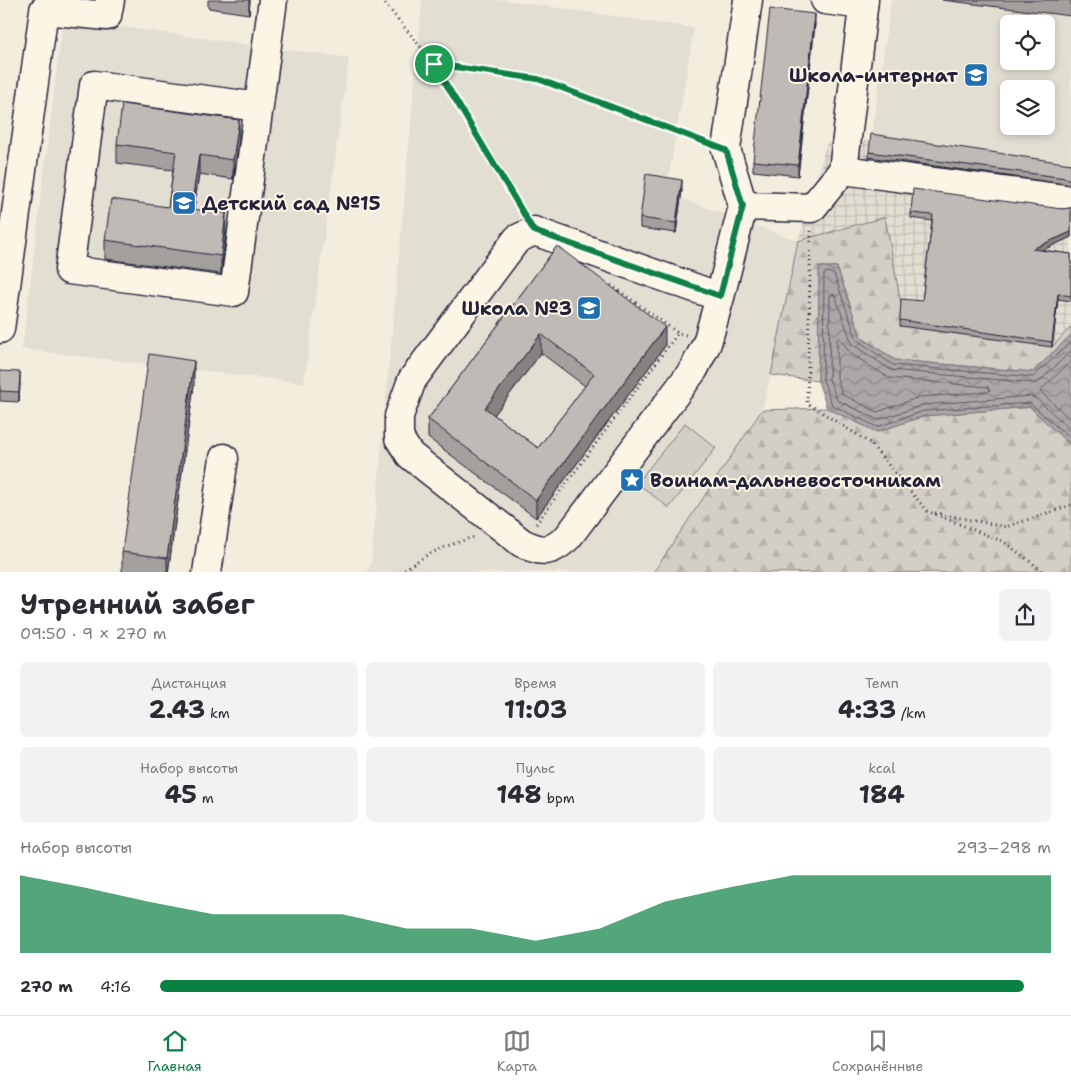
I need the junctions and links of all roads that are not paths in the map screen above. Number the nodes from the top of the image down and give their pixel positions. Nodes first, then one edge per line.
1 (110, 0) edge
2 (748, 0) edge
3 (825, 0) edge
4 (863, 3) edge
5 (272, 10) edge
6 (259, 107) junction
7 (843, 170) junction
8 (1064, 199) dead end
9 (743, 206) junction
10 (720, 296) junction
11 (0, 329) edge
12 (224, 458) dead end
13 (207, 572) edge

1 - 11 street
2 - 9 street
3 - 4 street
4 - 7 street
5 - 6 street
6 - 6 street
7 - 8 street
7 - 9 street
9 - 10 street
10 - 10 street
12 - 13 street

